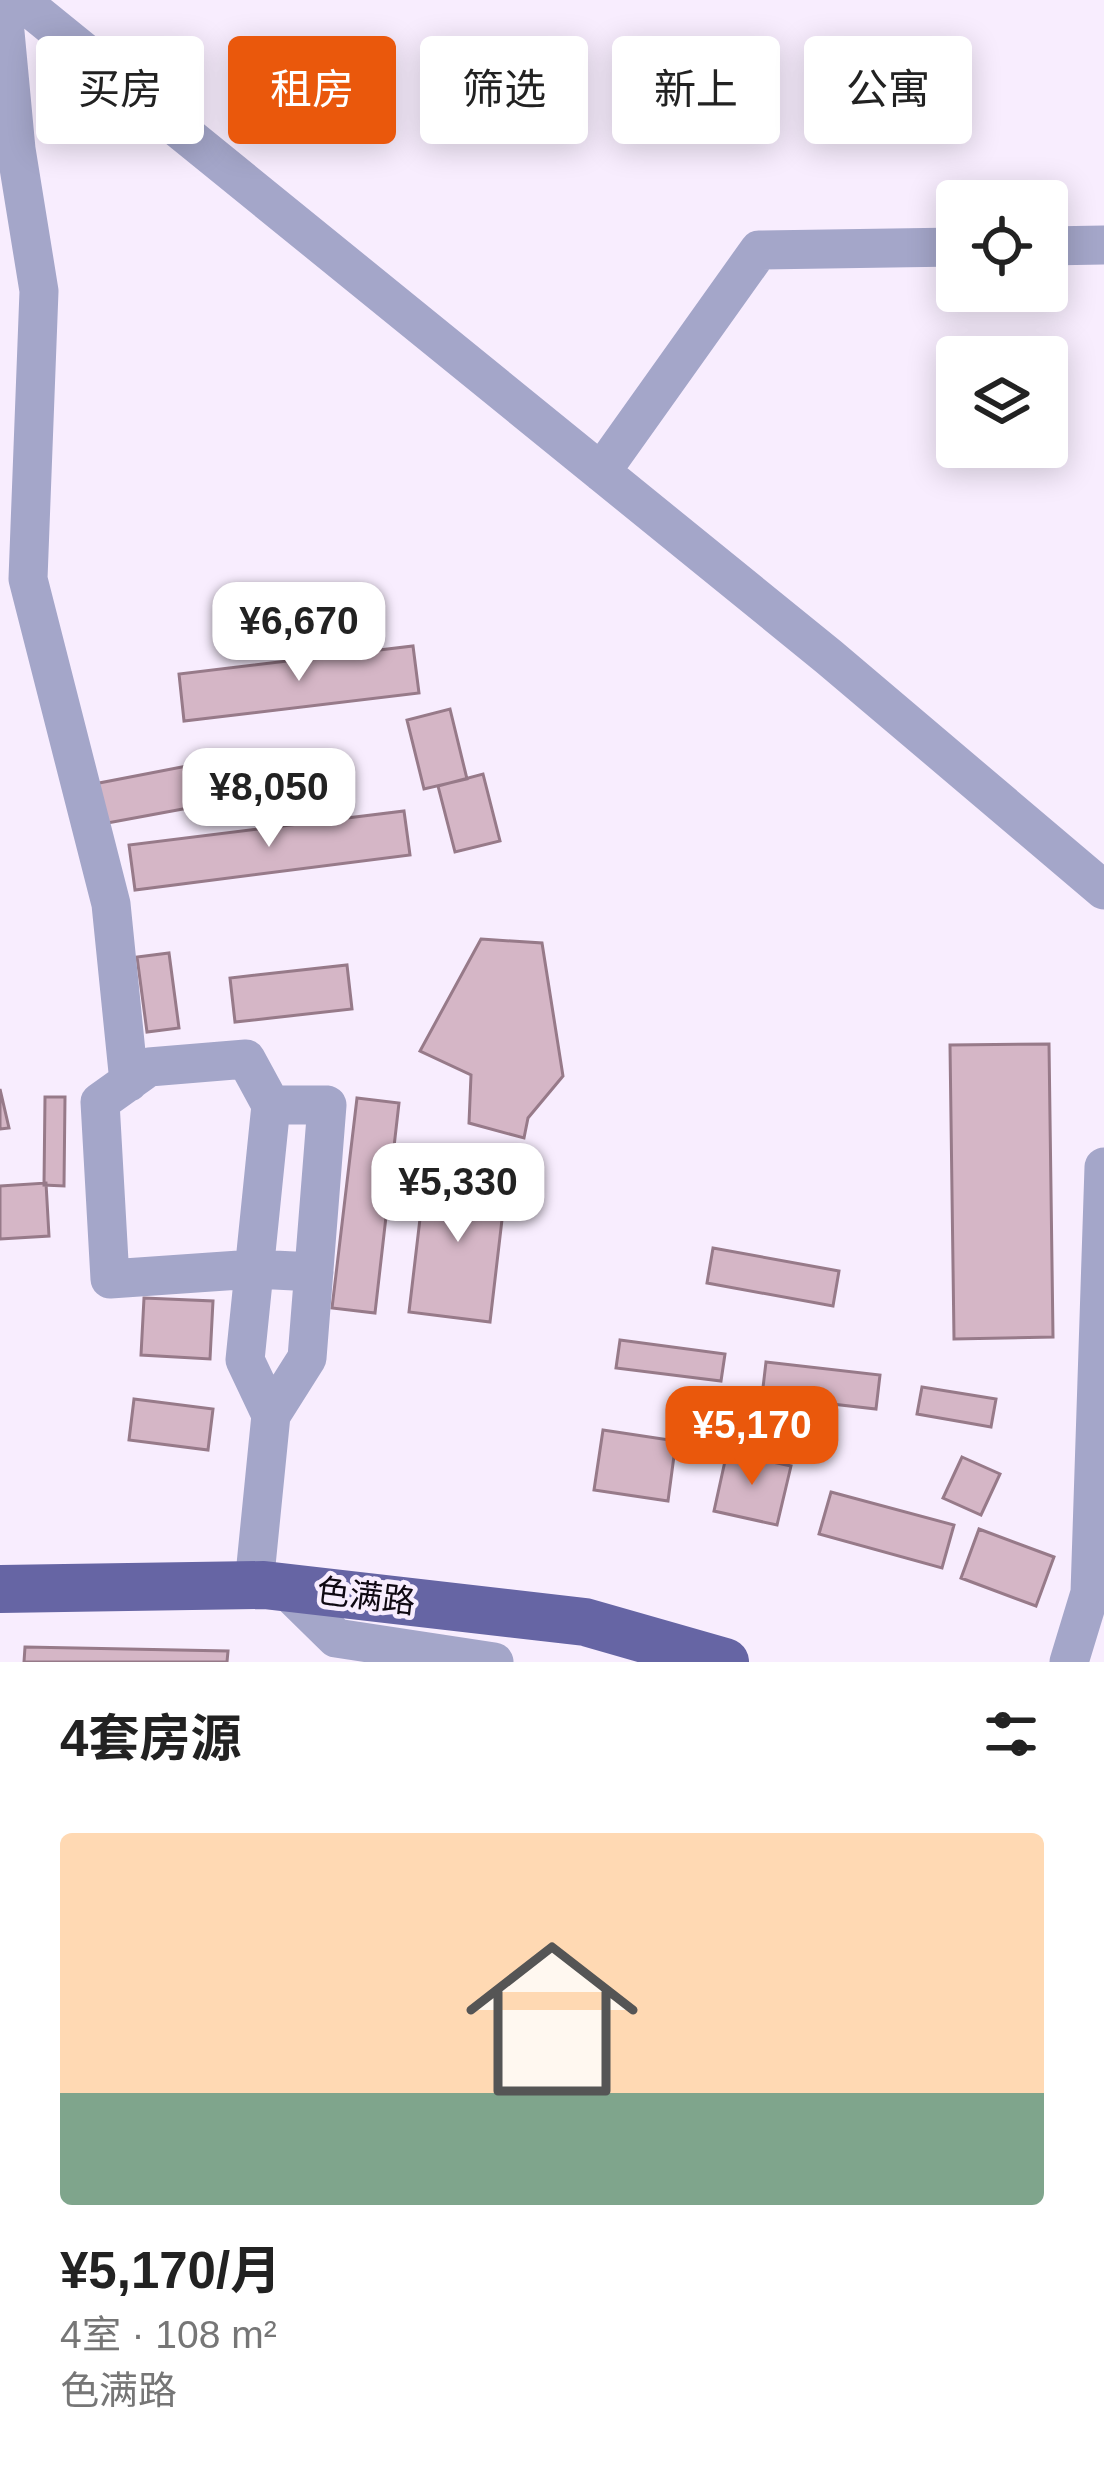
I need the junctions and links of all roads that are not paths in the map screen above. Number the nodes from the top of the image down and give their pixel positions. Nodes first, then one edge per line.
1 (2, 0) edge
2 (20, 0) edge
3 (1104, 245) edge
4 (1068, 246) edge
5 (936, 247) edge
6 (601, 472) junction
7 (1104, 890) edge
8 (129, 1082) junction
9 (271, 1105) junction
10 (1104, 1166) edge
11 (254, 1269) junction
12 (314, 1272) junction
13 (271, 1415) junction
14 (269, 1586) junction
15 (0, 1588) edge
16 (494, 1662) edge
17 (722, 1662) edge
18 (1070, 1662) edge

1 - 8 street
2 - 6 street
3 - 4 street
5 - 6 street
6 - 7 street
8 - 9 street
8 - 11 street
9 - 11 street
9 - 12 street
10 - 18 street
11 - 12 street
11 - 13 street
12 - 13 street
13 - 14 street
14 - 15 main road, 色满路
14 - 16 street
14 - 17 main road, 色满路

